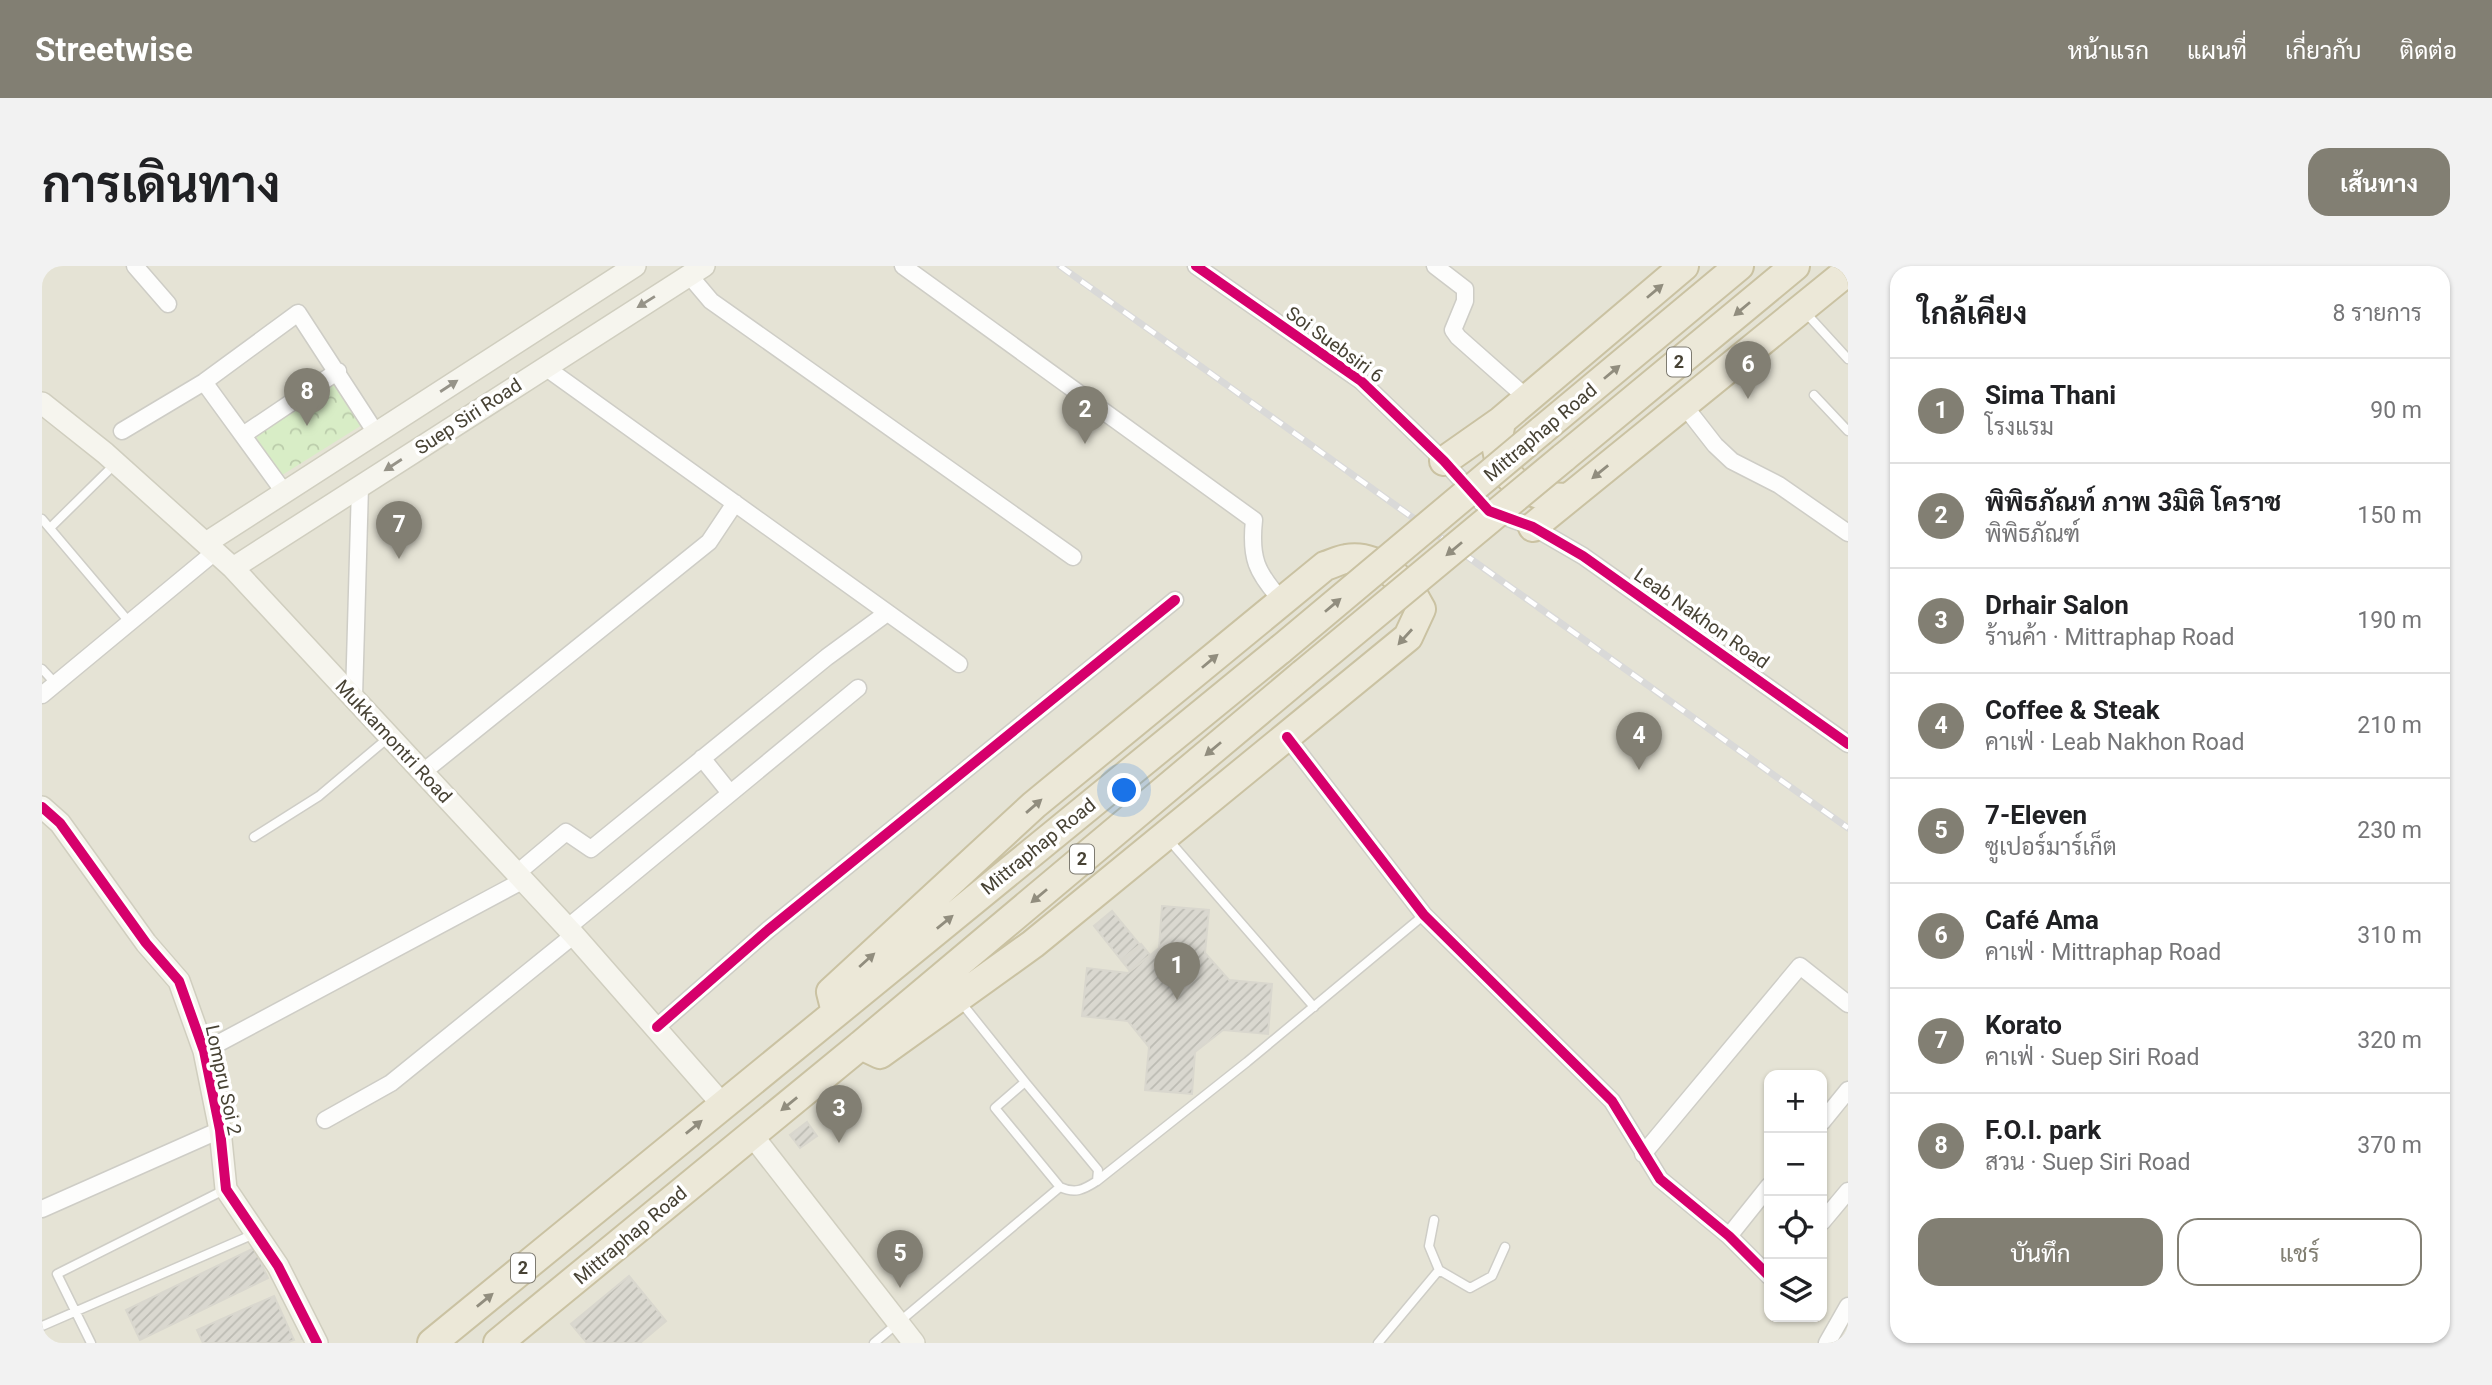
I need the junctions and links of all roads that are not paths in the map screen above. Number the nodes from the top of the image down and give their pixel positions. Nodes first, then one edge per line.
1 (135, 266) edge
2 (635, 266) edge
3 (903, 266) edge
4 (1196, 266) edge
5 (1435, 266) edge
6 (1684, 266) edge
7 (1739, 266) edge
8 (1795, 266) edge
9 (692, 269) edge
10 (1848, 271) edge
11 (168, 304) dead end
12 (1802, 309) junction
13 (1848, 359) edge
14 (545, 367) junction
15 (338, 371) junction
16 (204, 382) junction
17 (1814, 395) dead end
18 (1528, 399) junction
19 (42, 403) edge
20 (1683, 404) junction
21 (1501, 421) junction
22 (122, 431) dead end
23 (1848, 431) edge
24 (376, 433) junction
25 (243, 435) junction
26 (1444, 461) junction
27 (116, 463) junction
28 (360, 486) junction
29 (284, 492) junction
30 (1568, 498) junction
31 (735, 503) junction
32 (42, 519) edge
33 (1533, 527) junction
34 (50, 528) junction
35 (1848, 533) edge
36 (211, 547) junction
37 (1073, 557) dead end
38 (233, 568) junction
39 (1175, 600) dead end
40 (1282, 601) junction
41 (887, 613) junction
42 (130, 623) junction
43 (959, 664) dead end
44 (42, 668) edge
45 (56, 684) junction
46 (858, 688) dead end
47 (42, 695) edge
48 (354, 697) junction
49 (390, 737) junction
50 (1287, 737) junction
51 (1848, 744) edge
52 (702, 758) junction
53 (423, 772) junction
54 (730, 793) junction
55 (42, 807) edge
56 (1166, 836) junction
57 (254, 837) dead end
58 (519, 878) junction
59 (1424, 915) junction
60 (570, 931) junction
61 (958, 999) junction
62 (1848, 1004) edge
63 (1314, 1007) junction
64 (835, 1012) junction
65 (657, 1027) junction
66 (861, 1045) junction
67 (204, 1051) junction
68 (1025, 1082) junction
69 (1848, 1090) edge
70 (722, 1104) junction
71 (1827, 1116) edge
72 (325, 1120) dead end
73 (219, 1129) junction
74 (752, 1135) junction
75 (1643, 1154) junction
76 (1097, 1181) junction
77 (1060, 1187) junction
78 (226, 1189) junction
79 (1848, 1191) edge
80 (1764, 1192) edge
81 (42, 1209) edge
82 (1827, 1216) edge
83 (1434, 1220) dead end
84 (256, 1233) junction
85 (1729, 1236) junction
86 (1505, 1247) dead end
87 (1439, 1270) junction
88 (1764, 1271) edge
89 (1848, 1306) edge
90 (75, 1311) junction
91 (898, 1325) junction
92 (42, 1326) edge
93 (91, 1343) edge
94 (317, 1343) edge
95 (432, 1343) edge
96 (498, 1343) edge
97 (874, 1343) edge
98 (914, 1343) edge
99 (1378, 1343) edge
100 (1828, 1343) edge

1 - 11 street
24 -> 2 street, Suep Siri Road
3 - 40 street
4 - 26 street, Soi Suebsiri 6
5 - 18 street
18 -> 6 highway
64 -> 7 highway, Mittraphap Road / 2, bridge
8 -> 66 highway, Mittraphap Road / 2, bridge
9 -> 14 street, Suep Siri Road
9 - 37 street
10 - 12 highway
12 - 13 lane
12 - 20 highway
14 -> 28 street, Suep Siri Road
14 - 31 street
15 - 16 street
15 - 24 street
15 - 25 street
16 - 22 street
16 - 25 street
17 - 23 lane
18 - 21 highway
19 - 27 street, Mukkamontri Road
20 -> 30 highway
20 - 35 street
21 - 26 highway
21 - 30 highway
24 - 29 street, Suep Siri Road
25 - 29 street
26 - 33 street, Soi Suebsiri 6
27 - 34 lane
27 - 36 street, Mukkamontri Road
28 - 38 street, Suep Siri Road
28 - 48 street
29 - 36 street, Suep Siri Road
30 - 33 highway
31 - 41 street
31 - 53 street
32 - 34 lane
33 - 51 street, Leab Nakhon Road
34 - 42 lane
36 - 38 street, Mukkamontri Road
36 - 42 street
38 - 48 street, Mukkamontri Road
39 - 65 street
40 -> 50 highway
64 -> 40 highway
41 - 43 street
41 - 52 street
42 - 45 street
44 - 45 lane
45 - 47 street
46 - 54 street
48 - 49 street, Mukkamontri Road
49 - 53 street, Mukkamontri Road
49 - 57 lane
50 - 56 highway
50 - 59 street
52 - 54 street
52 - 58 street
53 - 58 street, Mukkamontri Road
54 - 60 street
55 - 67 street, Lompru Soi 2
56 - 61 highway
56 - 63 lane
58 - 60 street, Mukkamontri Road
58 - 67 street
59 - 63 lane
59 - 75 street
60 - 65 street, Mukkamontri Road
60 - 72 street
61 - 66 highway
61 - 68 lane
62 - 75 street
63 - 76 lane
64 - 70 highway, Mittraphap Road / 2
65 - 70 street, Mukkamontri Road
66 -> 74 highway, Mittraphap Road / 2
67 - 73 street, Lompru Soi 2
68 - 76 lane
68 - 77 lane
69 - 71 street
95 -> 70 highway, Mittraphap Road / 2
73 - 78 street, Lompru Soi 2
73 - 81 street
74 - 91 street
74 - 96 highway, Mittraphap Road / 2
75 - 85 street
76 - 77 lane
77 - 91 lane
78 - 84 street, Lompru Soi 2
78 - 90 lane
79 - 82 street
80 - 85 street
83 - 87 lane
84 - 90 lane
84 - 94 street, Lompru Soi 2
85 - 88 street
86 - 87 lane
87 - 99 lane
89 - 100 street
90 - 92 lane
90 - 93 lane
91 - 97 lane
91 - 98 street

